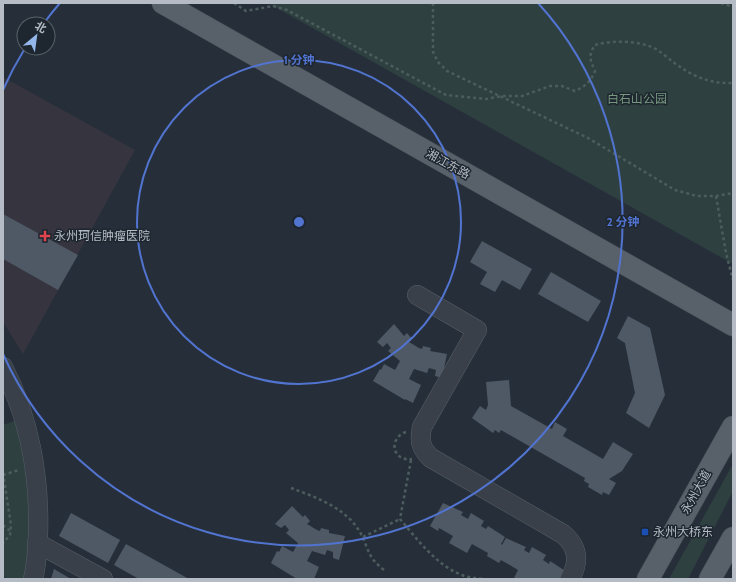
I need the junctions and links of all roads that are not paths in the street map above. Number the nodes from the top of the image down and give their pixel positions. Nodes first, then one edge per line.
1 (163, 3) edge
2 (417, 295) dead end
3 (733, 325) edge
4 (3, 367) edge
5 (733, 427) edge
6 (733, 538) edge
7 (38, 543) junction
8 (34, 579) edge
9 (103, 579) edge
10 (570, 579) edge
11 (648, 579) edge
12 (710, 579) edge

1 - 3 main road, 湘江东路
2 - 10 street
4 - 7 street
5 - 11 main road, 永州大道
6 - 12 main road
7 - 8 street
7 - 9 street

